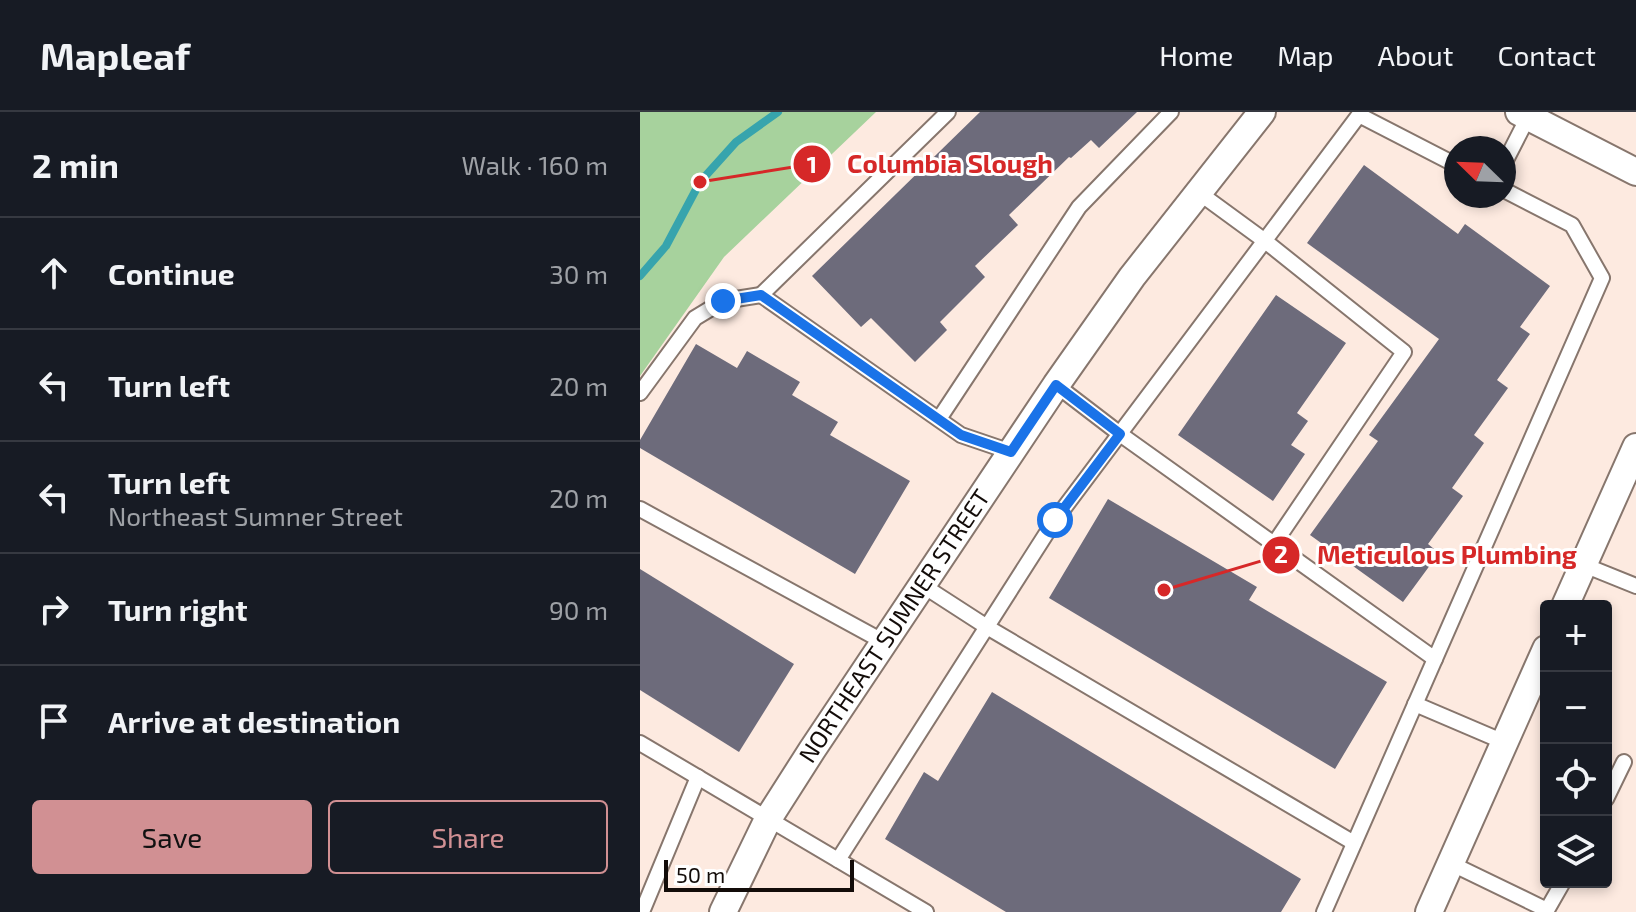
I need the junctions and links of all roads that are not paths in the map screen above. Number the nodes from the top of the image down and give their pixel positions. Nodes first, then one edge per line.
1 (948, 112) edge
2 (1171, 112) edge
3 (1523, 114) edge
4 (1259, 115) edge
5 (1515, 136) edge
6 (1444, 159) edge
7 (1636, 172) edge
8 (1198, 192) junction
9 (1516, 196) edge
10 (1265, 241) junction
11 (761, 295) junction
12 (1056, 385) junction
13 (640, 393) edge
14 (939, 419) junction
15 (1120, 434) junction
16 (1636, 447) edge
17 (1011, 452) junction
18 (640, 509) edge
19 (1274, 544) junction
20 (1584, 565) junction
21 (922, 585) junction
22 (1636, 586) edge
23 (1568, 600) edge
24 (987, 627) junction
25 (884, 642) junction
26 (1435, 659) junction
27 (1540, 662) edge
28 (1415, 704) junction
29 (1504, 742) junction
30 (640, 743) edge
31 (1624, 762) dead end
32 (698, 777) junction
33 (1612, 787) edge
34 (768, 819) junction
35 (1354, 843) junction
36 (838, 860) junction
37 (1450, 863) junction
38 (1559, 888) edge
39 (1546, 911) edge
40 (642, 912) edge
41 (723, 912) edge
42 (926, 912) edge
43 (1324, 912) edge
44 (1429, 912) edge

1 - 11 lane
2 - 14 lane
3 - 5 lane
3 - 7 street
4 - 8 street, NORTHEAST SUMNER STREET
6 - 10 lane
8 - 10 lane
8 - 12 street, NORTHEAST SUMNER STREET
9 - 26 lane
10 - 15 lane
10 - 19 lane
11 - 13 lane
11 - 14 lane
12 - 15 lane
12 - 17 street, NORTHEAST SUMNER STREET
14 - 17 lane
15 - 19 lane
15 - 24 lane
16 - 20 street
17 - 21 street, NORTHEAST SUMNER STREET
18 - 25 lane
19 - 26 lane
20 - 22 lane
20 - 23 street
21 - 24 lane
21 - 25 street, NORTHEAST SUMNER STREET
24 - 35 lane
24 - 36 lane
25 - 34 street, NORTHEAST SUMNER STREET
26 - 28 lane
27 - 29 street
28 - 29 lane
28 - 35 lane
29 - 37 street
30 - 32 lane
31 - 33 lane
32 - 34 lane
32 - 40 lane
34 - 36 lane
34 - 41 street, NORTHEAST SUMNER STREET
35 - 43 lane
36 - 42 lane
37 - 39 lane
37 - 44 street
38 - 39 lane

